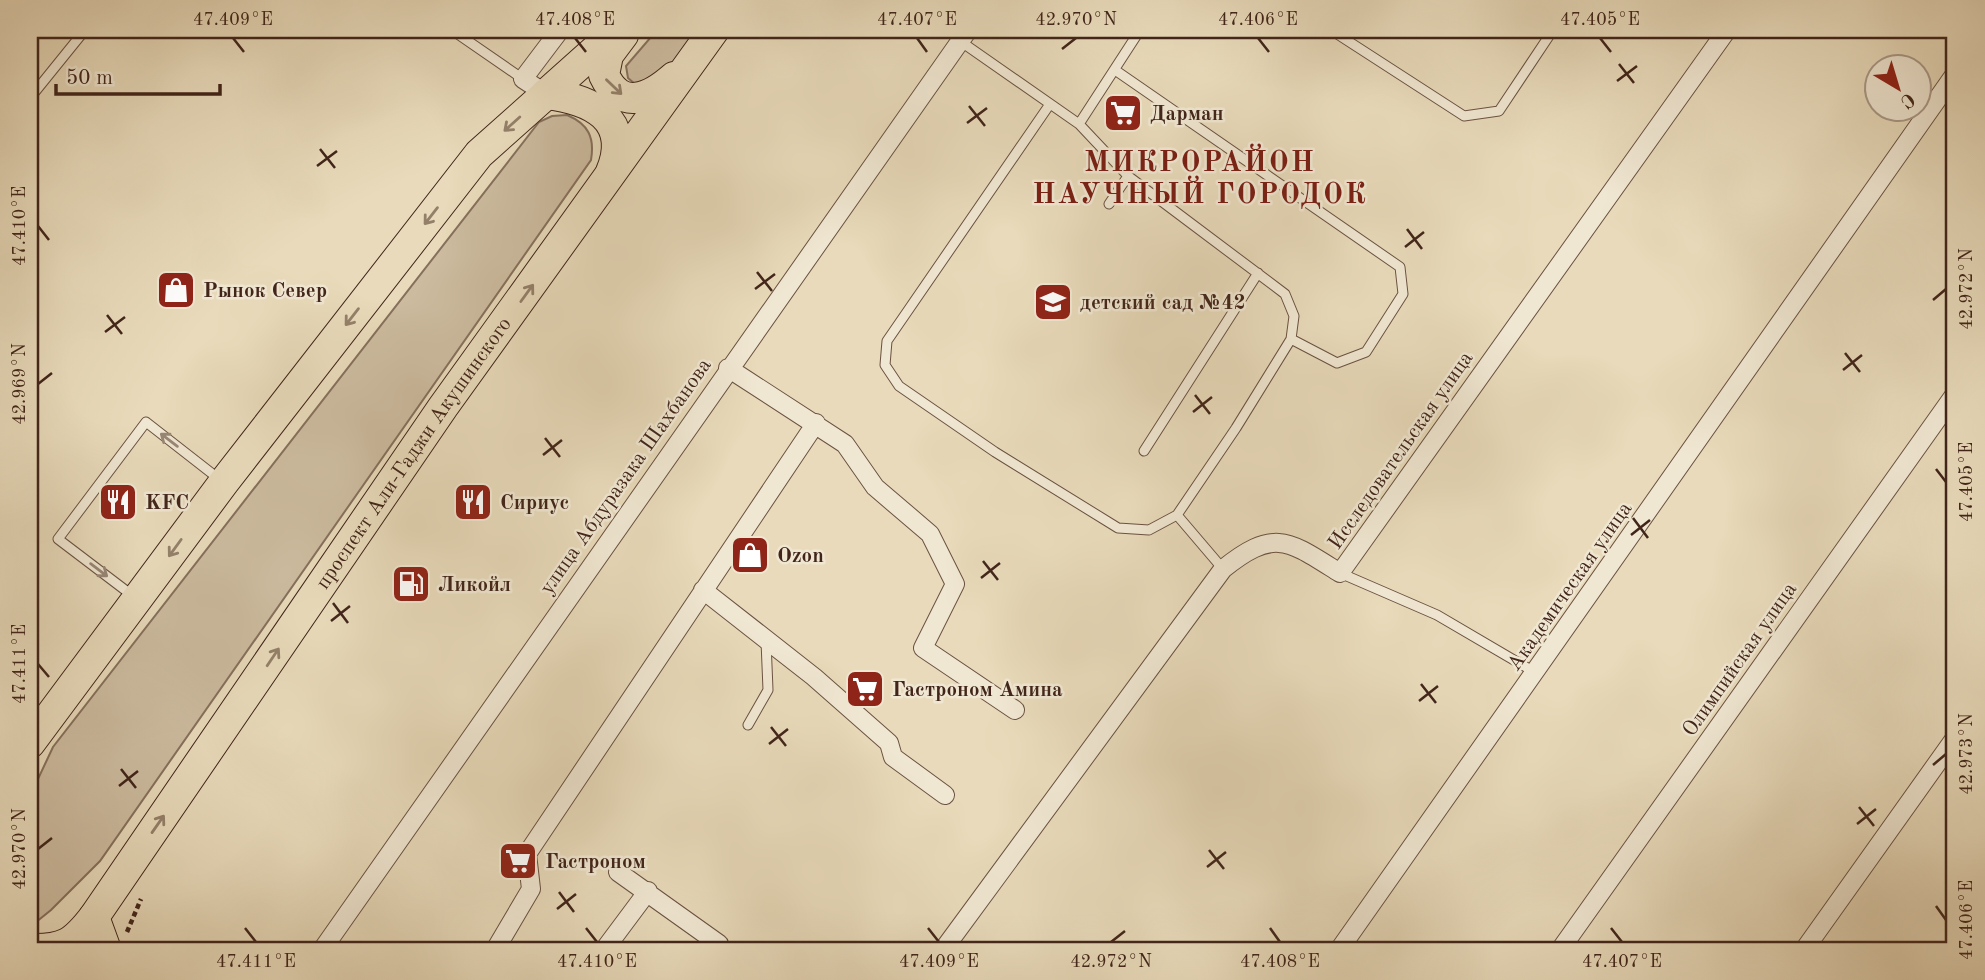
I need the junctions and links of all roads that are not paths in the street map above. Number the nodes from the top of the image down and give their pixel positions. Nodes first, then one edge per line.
1 (85, 30) edge
2 (452, 30) edge
3 (560, 30) edge
4 (618, 30) edge
5 (627, 30) edge
6 (714, 30) edge
7 (1140, 30) edge
8 (1331, 30) edge
9 (1553, 30) edge
10 (1727, 30) edge
11 (964, 35) edge
12 (692, 60) junction
13 (1115, 69) junction
14 (1955, 74) edge
15 (534, 86) junction
16 (30, 98) edge
17 (1050, 104) junction
18 (1079, 124) junction
19 (1128, 176) junction
20 (609, 179) junction
21 (1109, 204) dead end
22 (1258, 274) junction
23 (1291, 339) junction
24 (728, 368) junction
25 (1955, 394) edge
26 (816, 423) junction
27 (1144, 452) dead end
28 (224, 482) junction
29 (1177, 515) junction
30 (1223, 569) junction
31 (1340, 573) junction
32 (703, 590) junction
33 (137, 599) junction
34 (766, 639) junction
35 (1536, 673) junction
36 (57, 703) junction
37 (1015, 710) dead end
38 (30, 725) edge
39 (747, 725) dead end
40 (1955, 738) edge
41 (30, 743) edge
42 (945, 795) dead end
43 (618, 872) dead end
44 (648, 891) junction
45 (94, 916) junction
46 (719, 944) dead end
47 (116, 945) edge
48 (30, 950) edge
49 (322, 950) edge
50 (495, 950) edge
51 (604, 950) edge
52 (943, 950) edge
53 (1339, 950) edge
54 (1560, 950) edge
55 (1804, 950) edge

1 - 16 lane
2 - 15 lane
3 - 15 street
4 - 15 highway
5 -> 12 highway
6 - 12 highway, проспект Али-Гаджи Акушинского
7 - 13 lane
8 - 9 lane
10 - 31 street, Исследовательская улица
11 - 17 lane
11 - 24 street, улица Абдуразака Шахбанова
12 - 20 highway, проспект Али-Гаджи Акушинского
13 - 18 lane
13 - 23 lane
14 - 35 street, Академическая улица
15 - 20 highway
15 -> 28 highway
17 - 18 lane
17 - 29 lane
18 - 19 lane
19 - 21 lane
19 - 22 lane
45 -> 20 highway, проспект Али-Гаджи Акушинского
22 - 23 lane
22 - 27 lane
23 - 29 lane
24 - 26 street
24 - 49 street, улица Абдуразака Шахбанова
25 - 54 street, Олимпийская улица
26 - 32 street
26 - 37 street
28 -> 33 highway
28 -> 33 lane
29 - 30 lane
30 - 31 street, Исследовательская улица
30 - 52 street, Исследовательская улица
31 - 35 lane
32 - 34 street
32 - 50 street
33 - 36 highway
34 - 39 lane
34 - 42 street
35 - 53 street, Академическая улица
36 - 38 street
36 - 41 highway
40 - 55 street
43 - 44 street
44 - 46 street
44 - 51 street
45 - 47 highway
45 - 48 highway, проспект Али-Гаджи Акушинского

